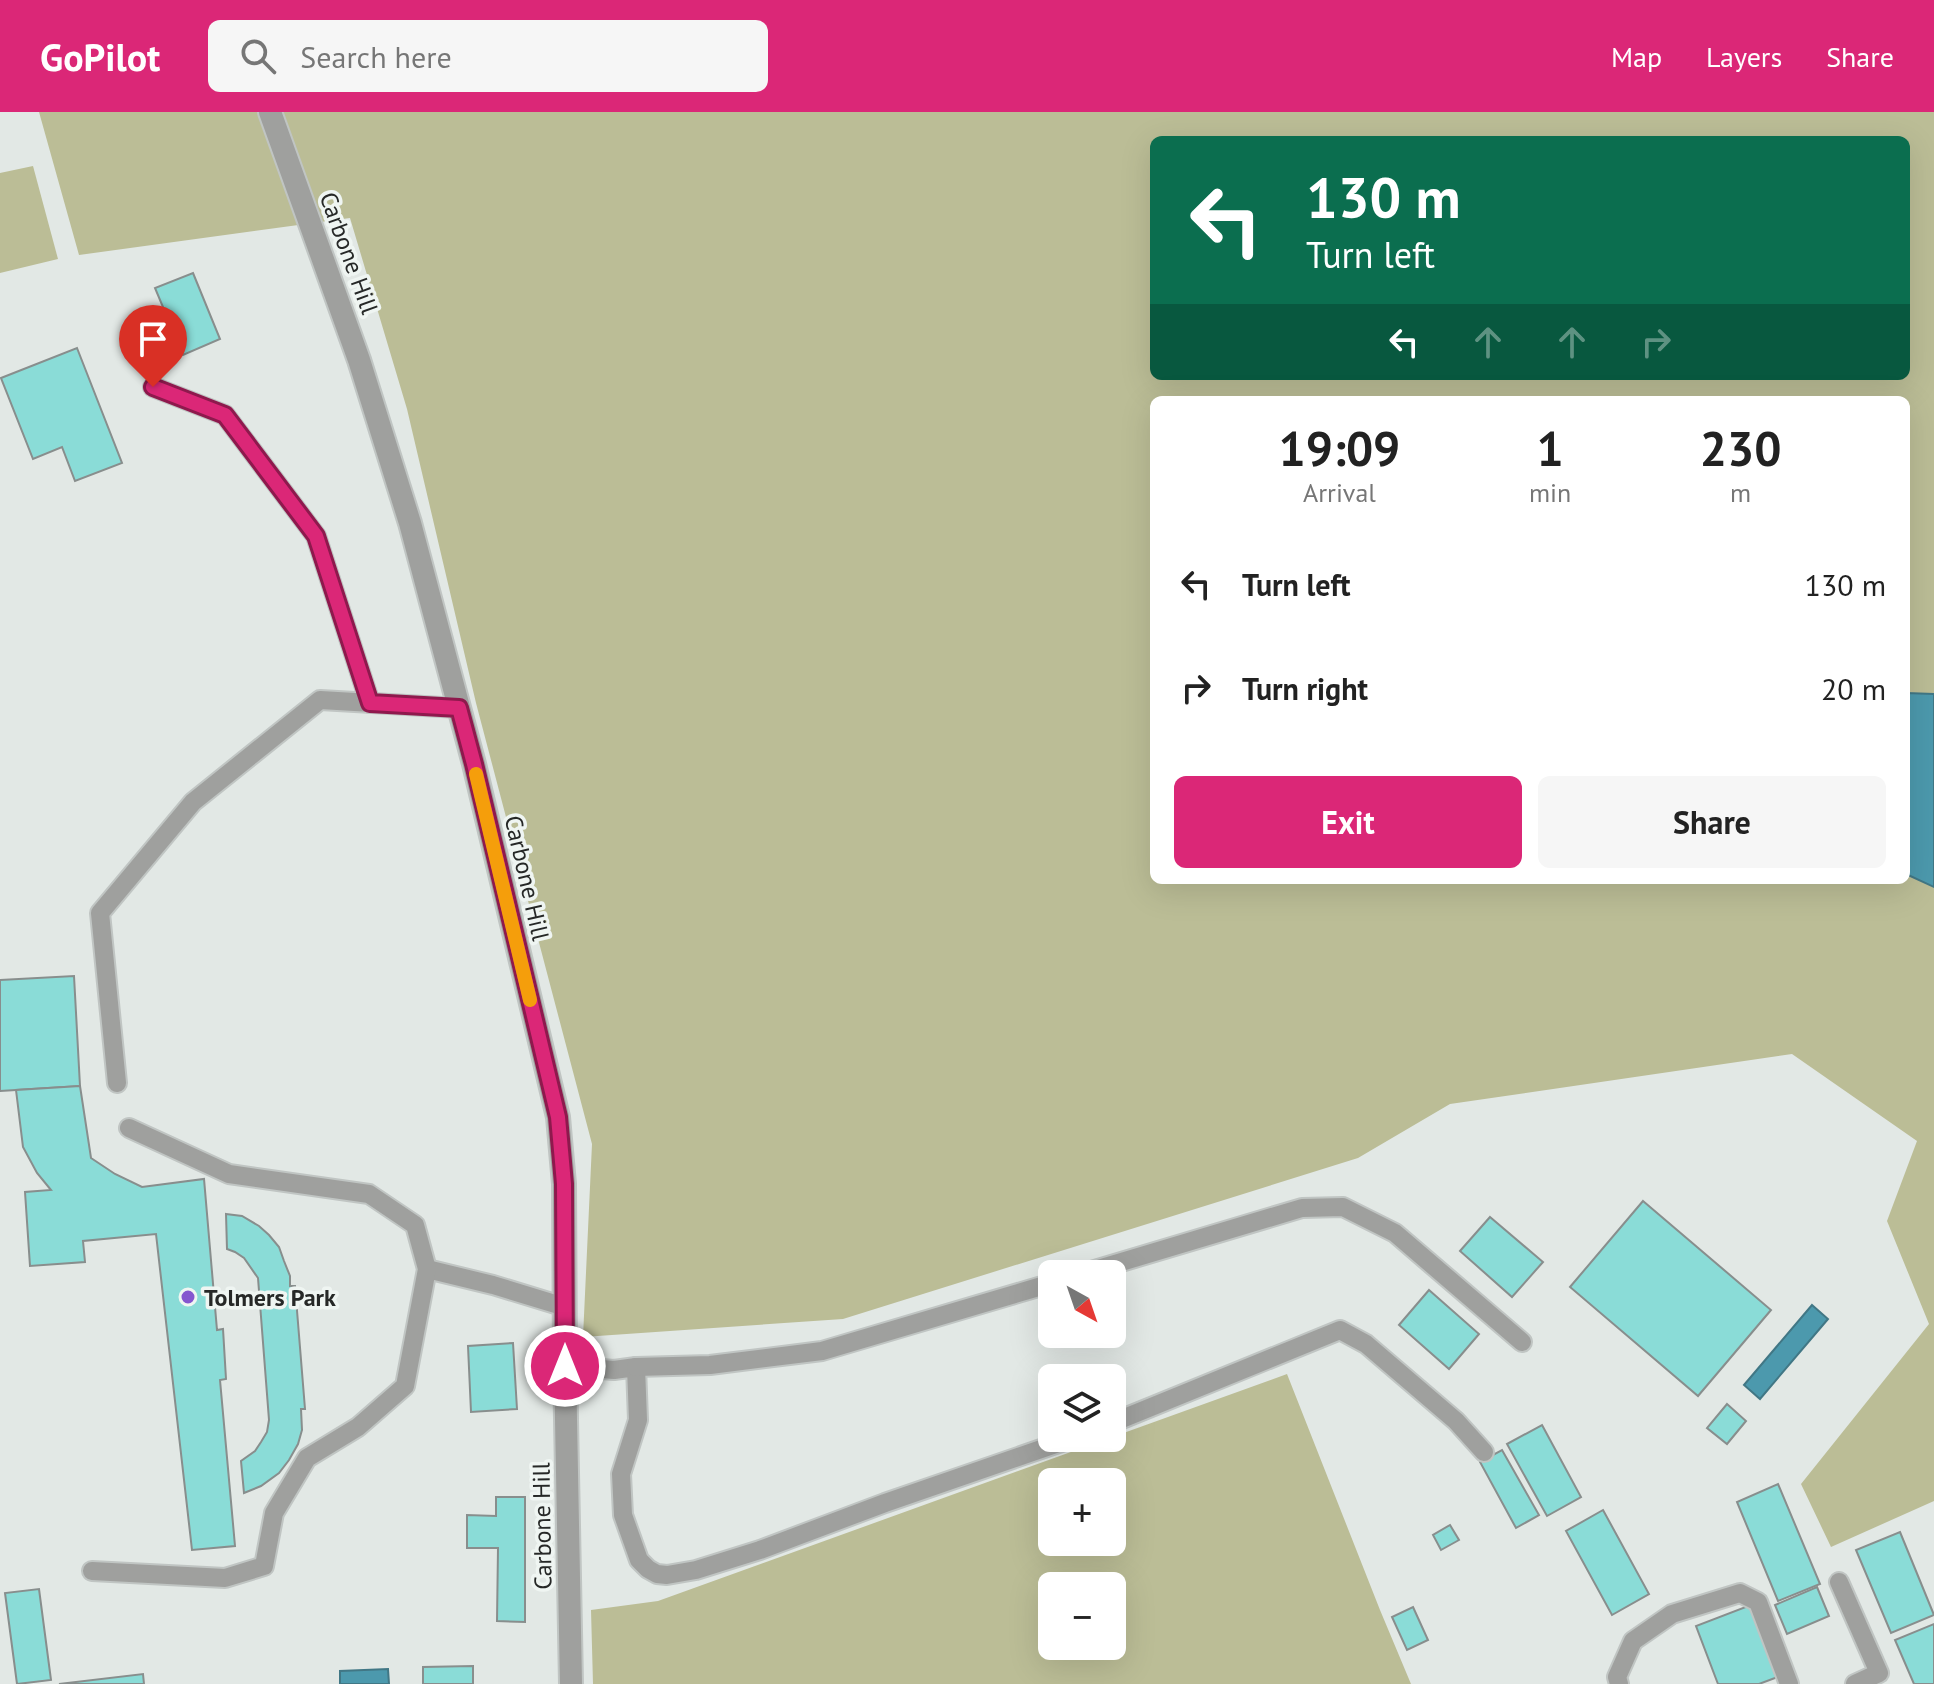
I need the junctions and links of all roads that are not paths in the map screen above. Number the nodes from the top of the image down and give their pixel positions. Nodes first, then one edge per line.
1 (270, 112) edge
2 (153, 387) dead end
3 (370, 703) junction
4 (459, 708) junction
5 (117, 1083) dead end
6 (129, 1128) dead end
7 (1126, 1261) edge
8 (427, 1269) junction
9 (1038, 1287) edge
10 (565, 1307) junction
11 (1522, 1342) dead end
12 (565, 1366) junction
13 (636, 1367) junction
14 (1126, 1417) edge
15 (1038, 1450) edge
16 (1484, 1452) dead end
17 (92, 1571) dead end
18 (1839, 1582) dead end
19 (571, 1684) edge
20 (1619, 1684) edge
21 (1789, 1684) edge
22 (1855, 1684) edge

1 - 4 street, Carbone Hill
2 - 3 lane
3 - 4 lane
3 - 5 lane
4 - 10 street, Carbone Hill
6 - 8 lane
7 - 11 lane
8 - 10 lane
8 - 17 lane
9 - 13 lane
10 - 12 street, Carbone Hill
12 - 13 lane
12 - 19 street, Carbone Hill
13 - 15 lane
14 - 16 lane
18 - 22 lane
20 - 21 lane

